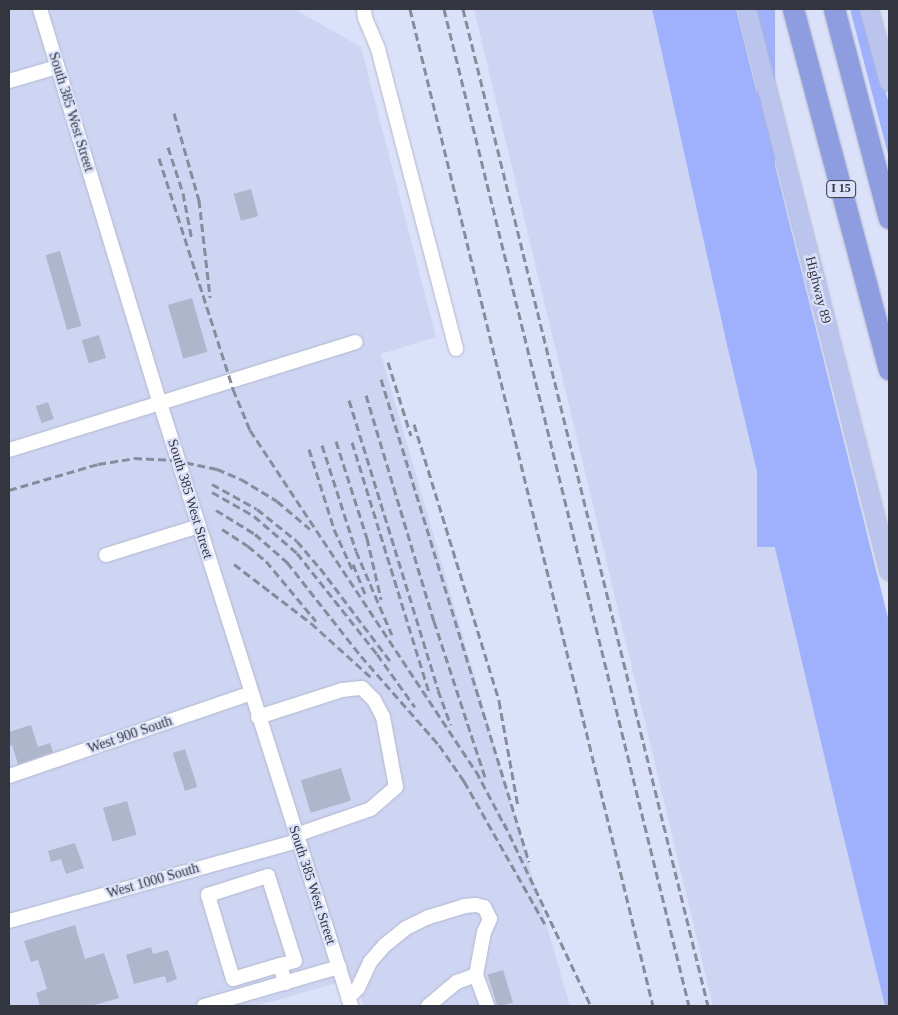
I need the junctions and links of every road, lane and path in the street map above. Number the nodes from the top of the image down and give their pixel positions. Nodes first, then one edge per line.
1 (40, 9) edge
2 (364, 9) edge
3 (747, 9) edge
4 (793, 9) edge
5 (834, 9) edge
6 (869, 9) edge
7 (57, 67) junction
8 (9, 81) edge
9 (889, 82) edge
10 (889, 218) edge
11 (356, 342) dead end
12 (456, 349) dead end
13 (889, 369) edge
14 (160, 404) junction
15 (9, 450) edge
16 (199, 526) junction
17 (106, 555) dead end
18 (889, 571) edge
19 (251, 693) junction
20 (258, 717) junction
21 (9, 776) edge
22 (297, 838) junction
23 (9, 921) edge
24 (280, 965) junction
25 (339, 967) junction
26 (476, 975) junction
27 (285, 983) junction
28 (349, 1002) edge
29 (204, 1006) edge
30 (428, 1006) edge
31 (487, 1006) edge

1 - 7 street, South 385 West Street
2 - 12 street
3 - 18 main road, Highway 89
4 - 13 highway, I 15
5 - 10 highway
6 - 9 main road
7 - 8 street
7 - 14 street, South 385 West Street
11 - 14 street
14 - 15 street
14 - 16 street, South 385 West Street
16 - 17 street
16 - 19 street, South 385 West Street
19 - 20 street, South 385 West Street
19 - 21 street, West 900 South
20 - 22 street, South 385 West Street
20 - 22 street, West 1000 South
22 - 23 street, West 1000 South
22 - 25 street, South 385 West Street
24 - 24 street
24 - 27 street
25 - 27 street
25 - 28 street, South 385 West Street
26 - 28 street
26 - 30 street
26 - 31 street
27 - 29 street

